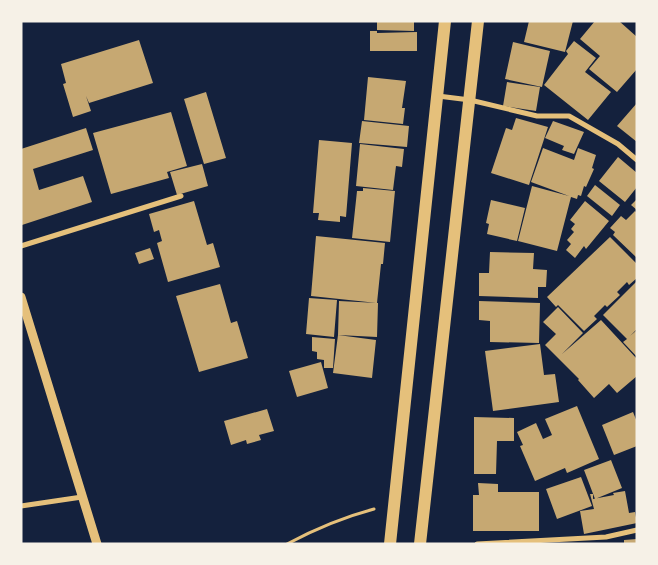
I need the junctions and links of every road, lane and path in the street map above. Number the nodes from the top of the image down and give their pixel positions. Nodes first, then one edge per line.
1 (445, 21) edge
2 (478, 21) edge
3 (438, 96) junction
4 (470, 100) junction
5 (637, 160) edge
6 (181, 196) dead end
7 (21, 246) edge
8 (21, 297) edge
9 (25, 321) edge
10 (82, 497) junction
11 (394, 504) junction
12 (21, 506) edge
13 (637, 530) edge
14 (96, 544) edge
15 (287, 544) edge
16 (390, 544) edge
17 (420, 544) edge
18 (477, 544) edge

1 - 3 main road
2 - 4 main road
3 - 4 street
3 - 11 main road
4 - 5 street
4 - 17 main road
6 - 7 street
8 - 9 street
9 - 10 street
10 - 12 street
10 - 14 street
11 - 15 path
11 - 16 main road
13 - 18 street

